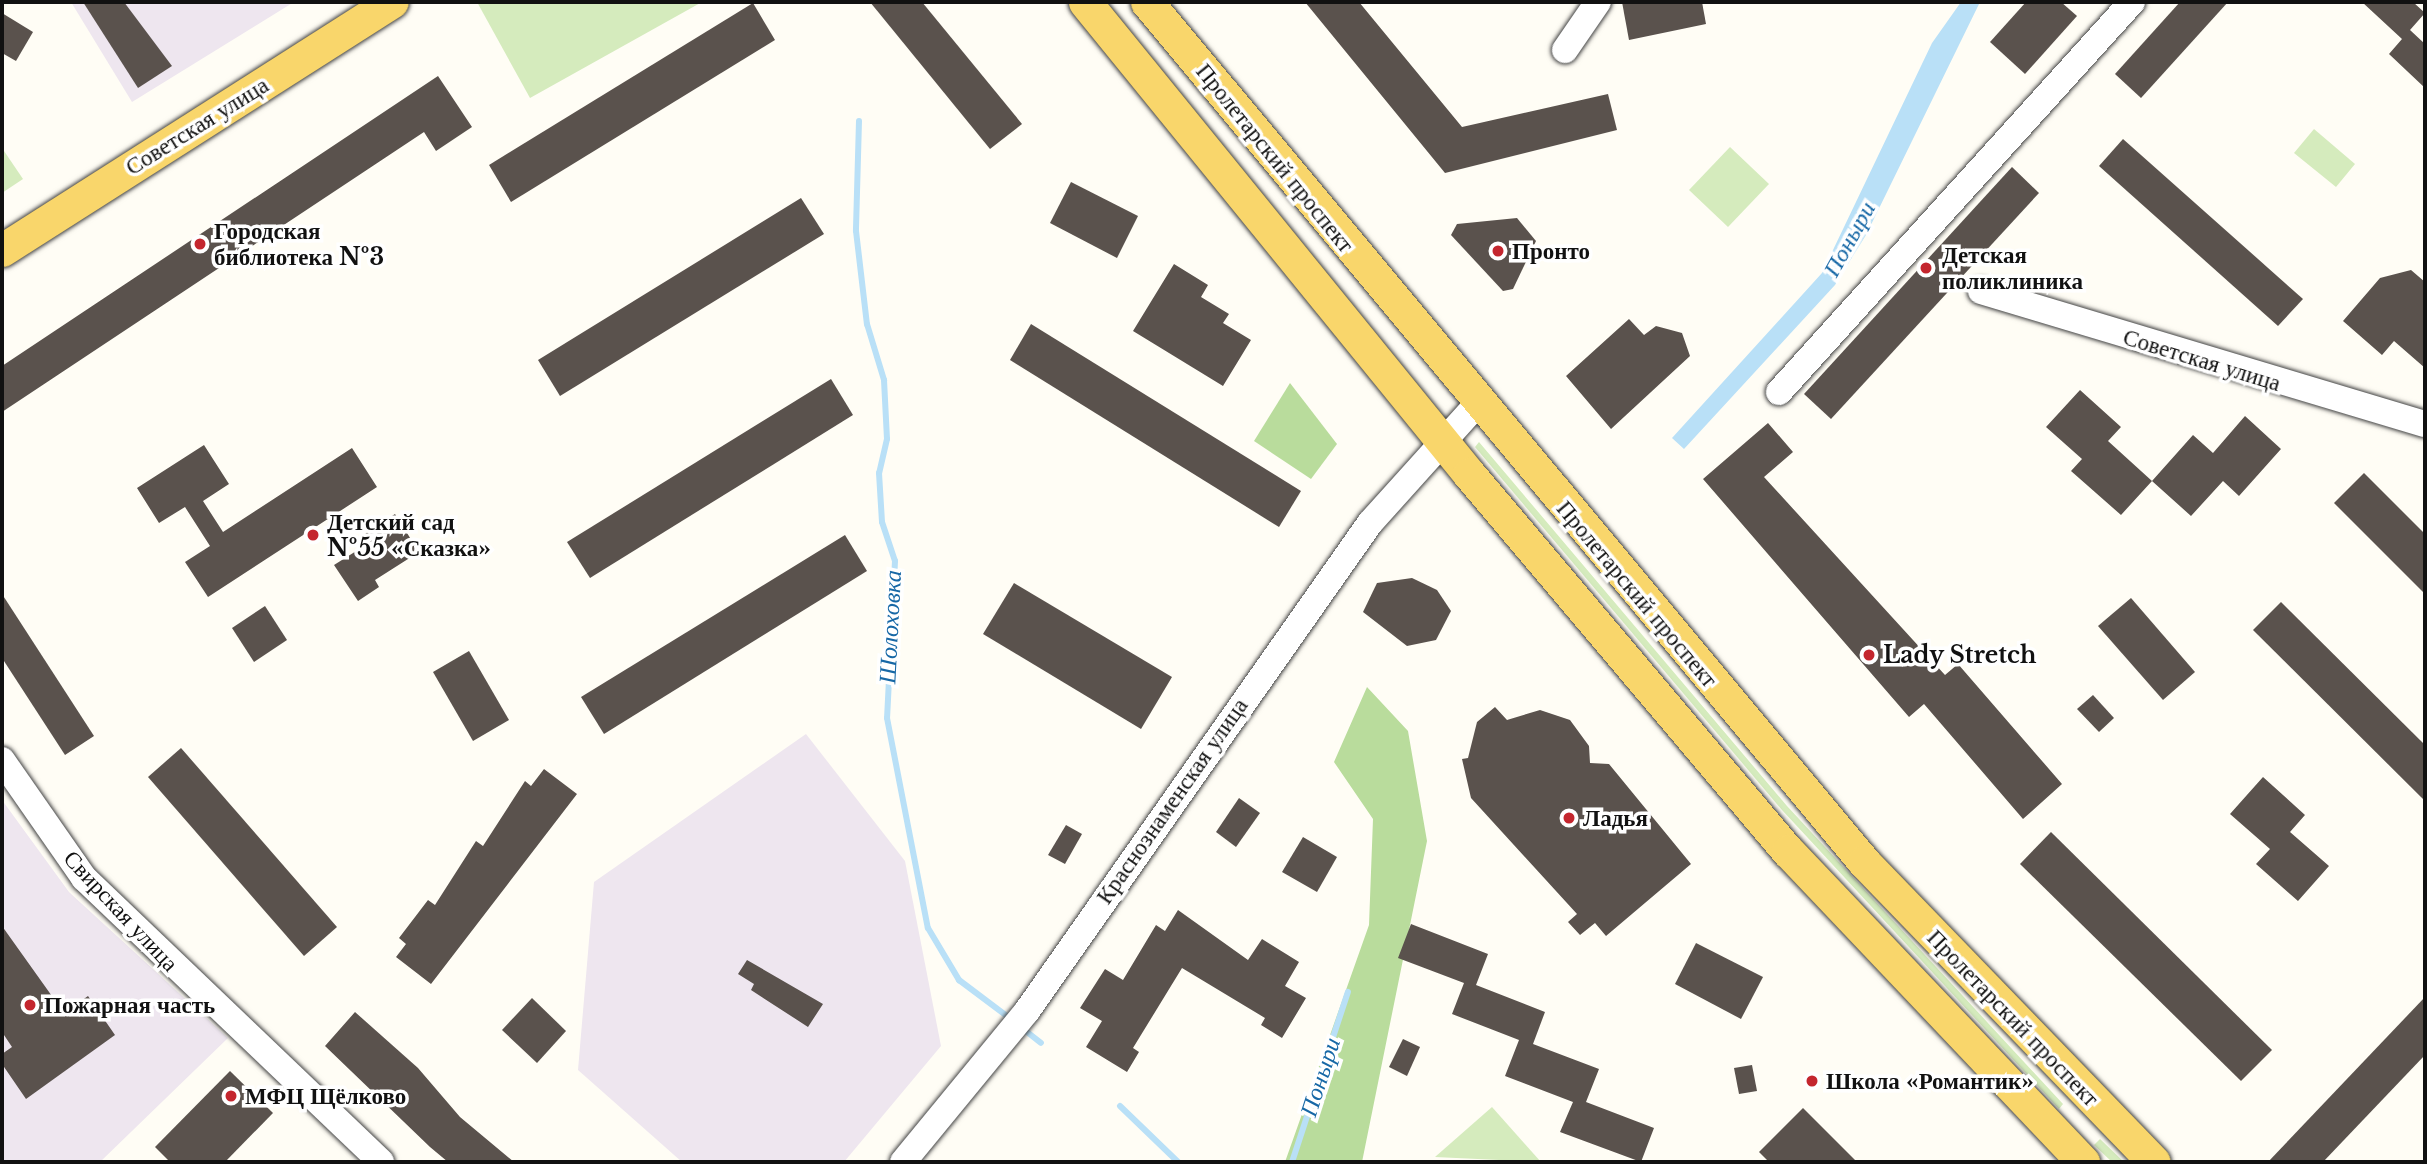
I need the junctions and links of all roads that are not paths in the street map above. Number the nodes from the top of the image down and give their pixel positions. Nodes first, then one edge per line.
1 (392, 2) edge
2 (1086, 2) edge
3 (1147, 2) edge
4 (1598, 2) edge
5 (2132, 2) edge
6 (1565, 50) dead end
7 (2, 250) edge
8 (1981, 290) dead end
9 (1779, 392) dead end
10 (1476, 404) junction
11 (2425, 424) edge
12 (1440, 440) junction
13 (2, 760) edge
14 (2078, 1087) junction
15 (2042, 1122) junction
16 (381, 1162) edge
17 (903, 1162) edge
18 (2084, 1162) edge
19 (2154, 1162) edge

1 - 7 main road, Советская улица
2 - 12 main road
3 - 10 main road, Пролетарский проспект
4 - 6 street
5 - 9 street
8 - 11 street, Советская улица
10 - 12 street, Краснознаменская улица
10 - 14 main road, Пролетарский проспект
12 - 15 main road
12 - 17 street, Краснознаменская улица
13 - 16 street, Свирская улица
14 - 15 main road
14 - 19 main road, Пролетарский проспект
15 - 18 main road

